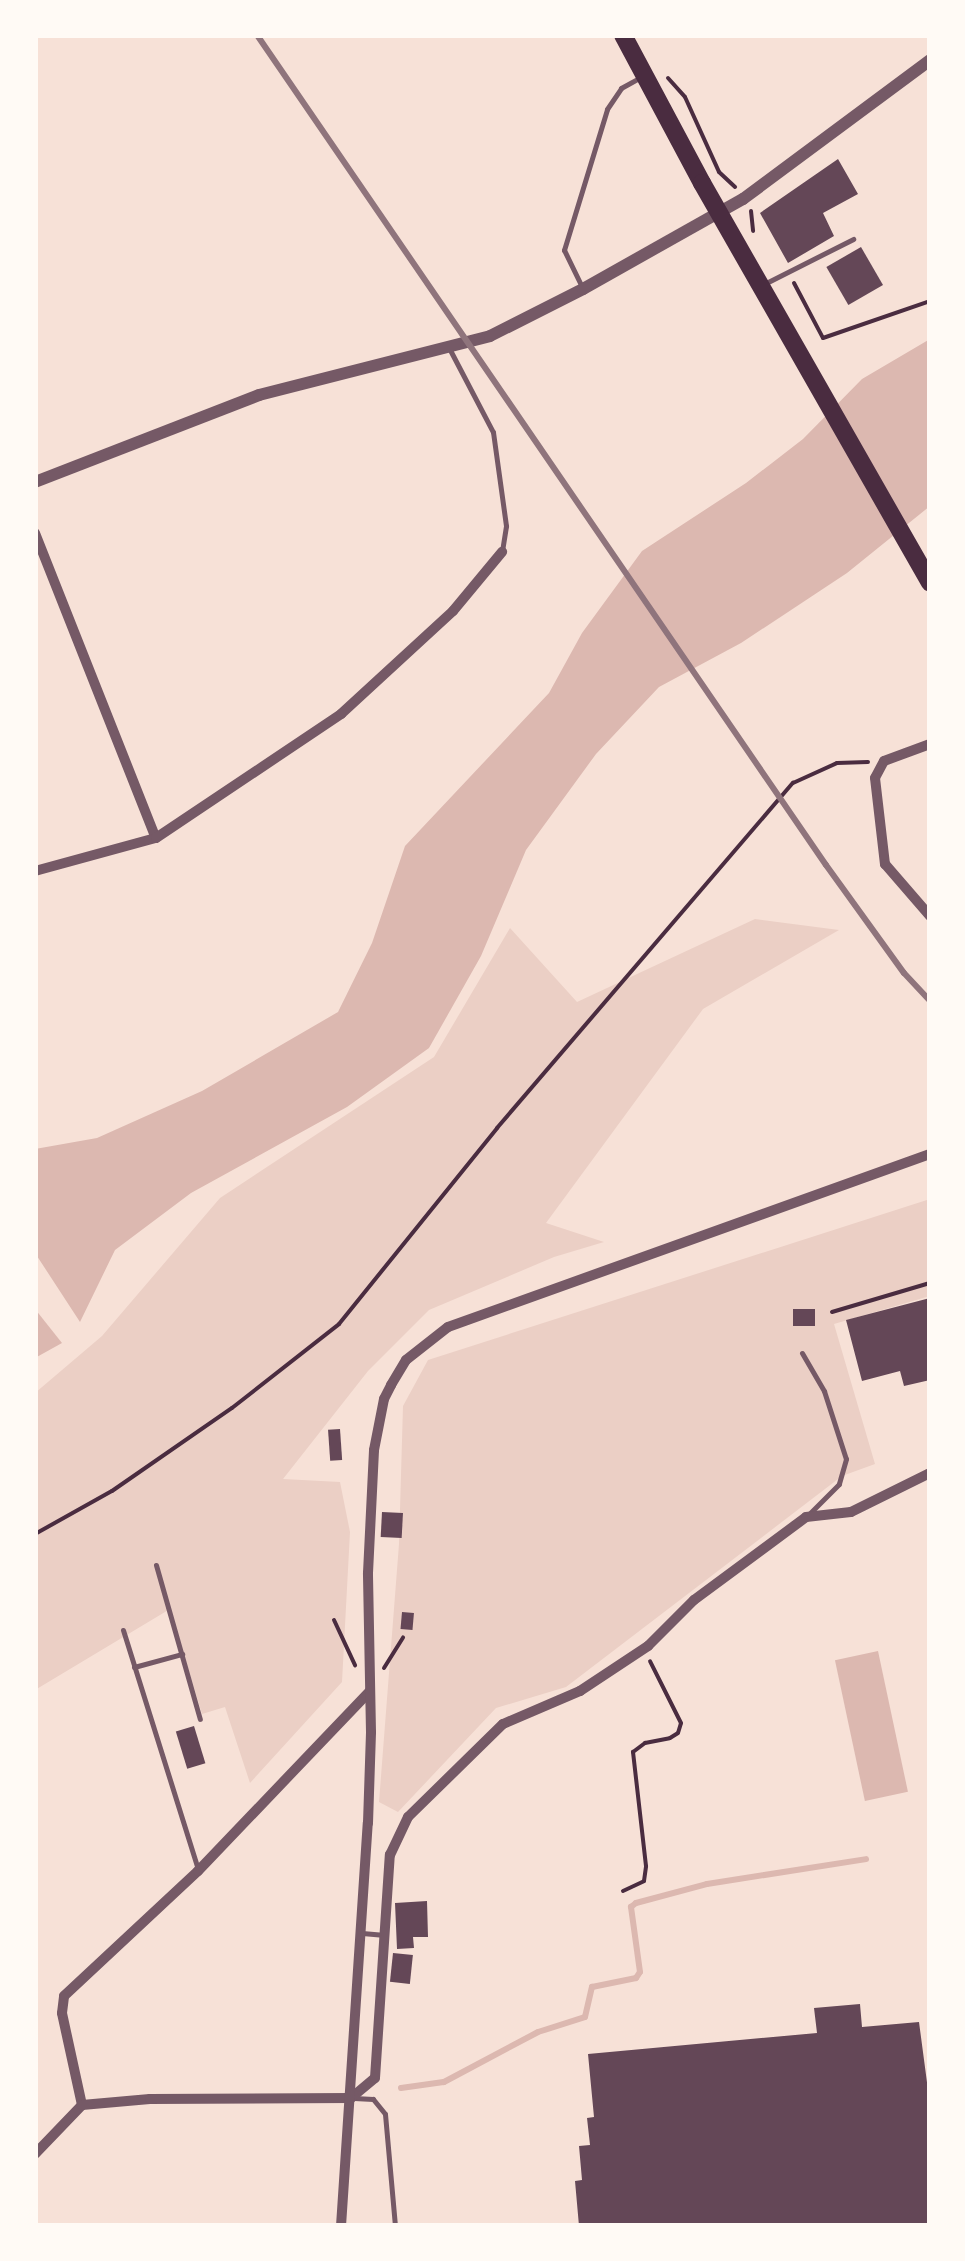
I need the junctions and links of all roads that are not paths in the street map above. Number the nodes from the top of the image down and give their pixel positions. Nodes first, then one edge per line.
1 (622, 35) edge
2 (930, 60) edge
3 (651, 72) junction
4 (719, 213) junction
5 (852, 239) dead end
6 (761, 285) junction
7 (583, 289) junction
8 (449, 348) junction
9 (35, 482) edge
10 (35, 534) edge
11 (502, 552) joint
12 (930, 582) edge
13 (930, 744) edge
14 (156, 838) junction
15 (35, 871) edge
16 (930, 916) edge
17 (930, 1154) edge
18 (802, 1353) dead end
19 (930, 1474) edge
20 (806, 1518) junction
21 (156, 1565) dead end
22 (123, 1630) dead end
23 (182, 1654) junction
24 (134, 1666) junction
25 (371, 1690) junction
26 (200, 1719) dead end
27 (198, 1872) junction
28 (359, 1933) junction
29 (385, 1935) junction
30 (351, 2098) junction
31 (82, 2105) junction
32 (35, 2154) edge
33 (341, 2226) edge
34 (395, 2226) edge

1 - 3 highway
2 - 4 street
3 - 4 highway
3 - 7 lane
4 - 6 highway
4 - 7 street
5 - 6 lane
6 - 12 highway
7 - 8 street
8 - 9 street
8 - 11 lane
10 - 14 street
11 - 14 street
13 - 16 street
14 - 15 street
17 - 25 street
18 - 20 lane
19 - 20 street
20 - 29 street
21 - 23 lane
22 - 24 lane
23 - 24 lane
23 - 26 lane
24 - 27 lane
25 - 27 street
25 - 28 street
27 - 31 street
28 - 29 lane
28 - 30 street
29 - 30 street
30 - 31 street
30 - 33 street
30 - 34 lane
31 - 32 street

